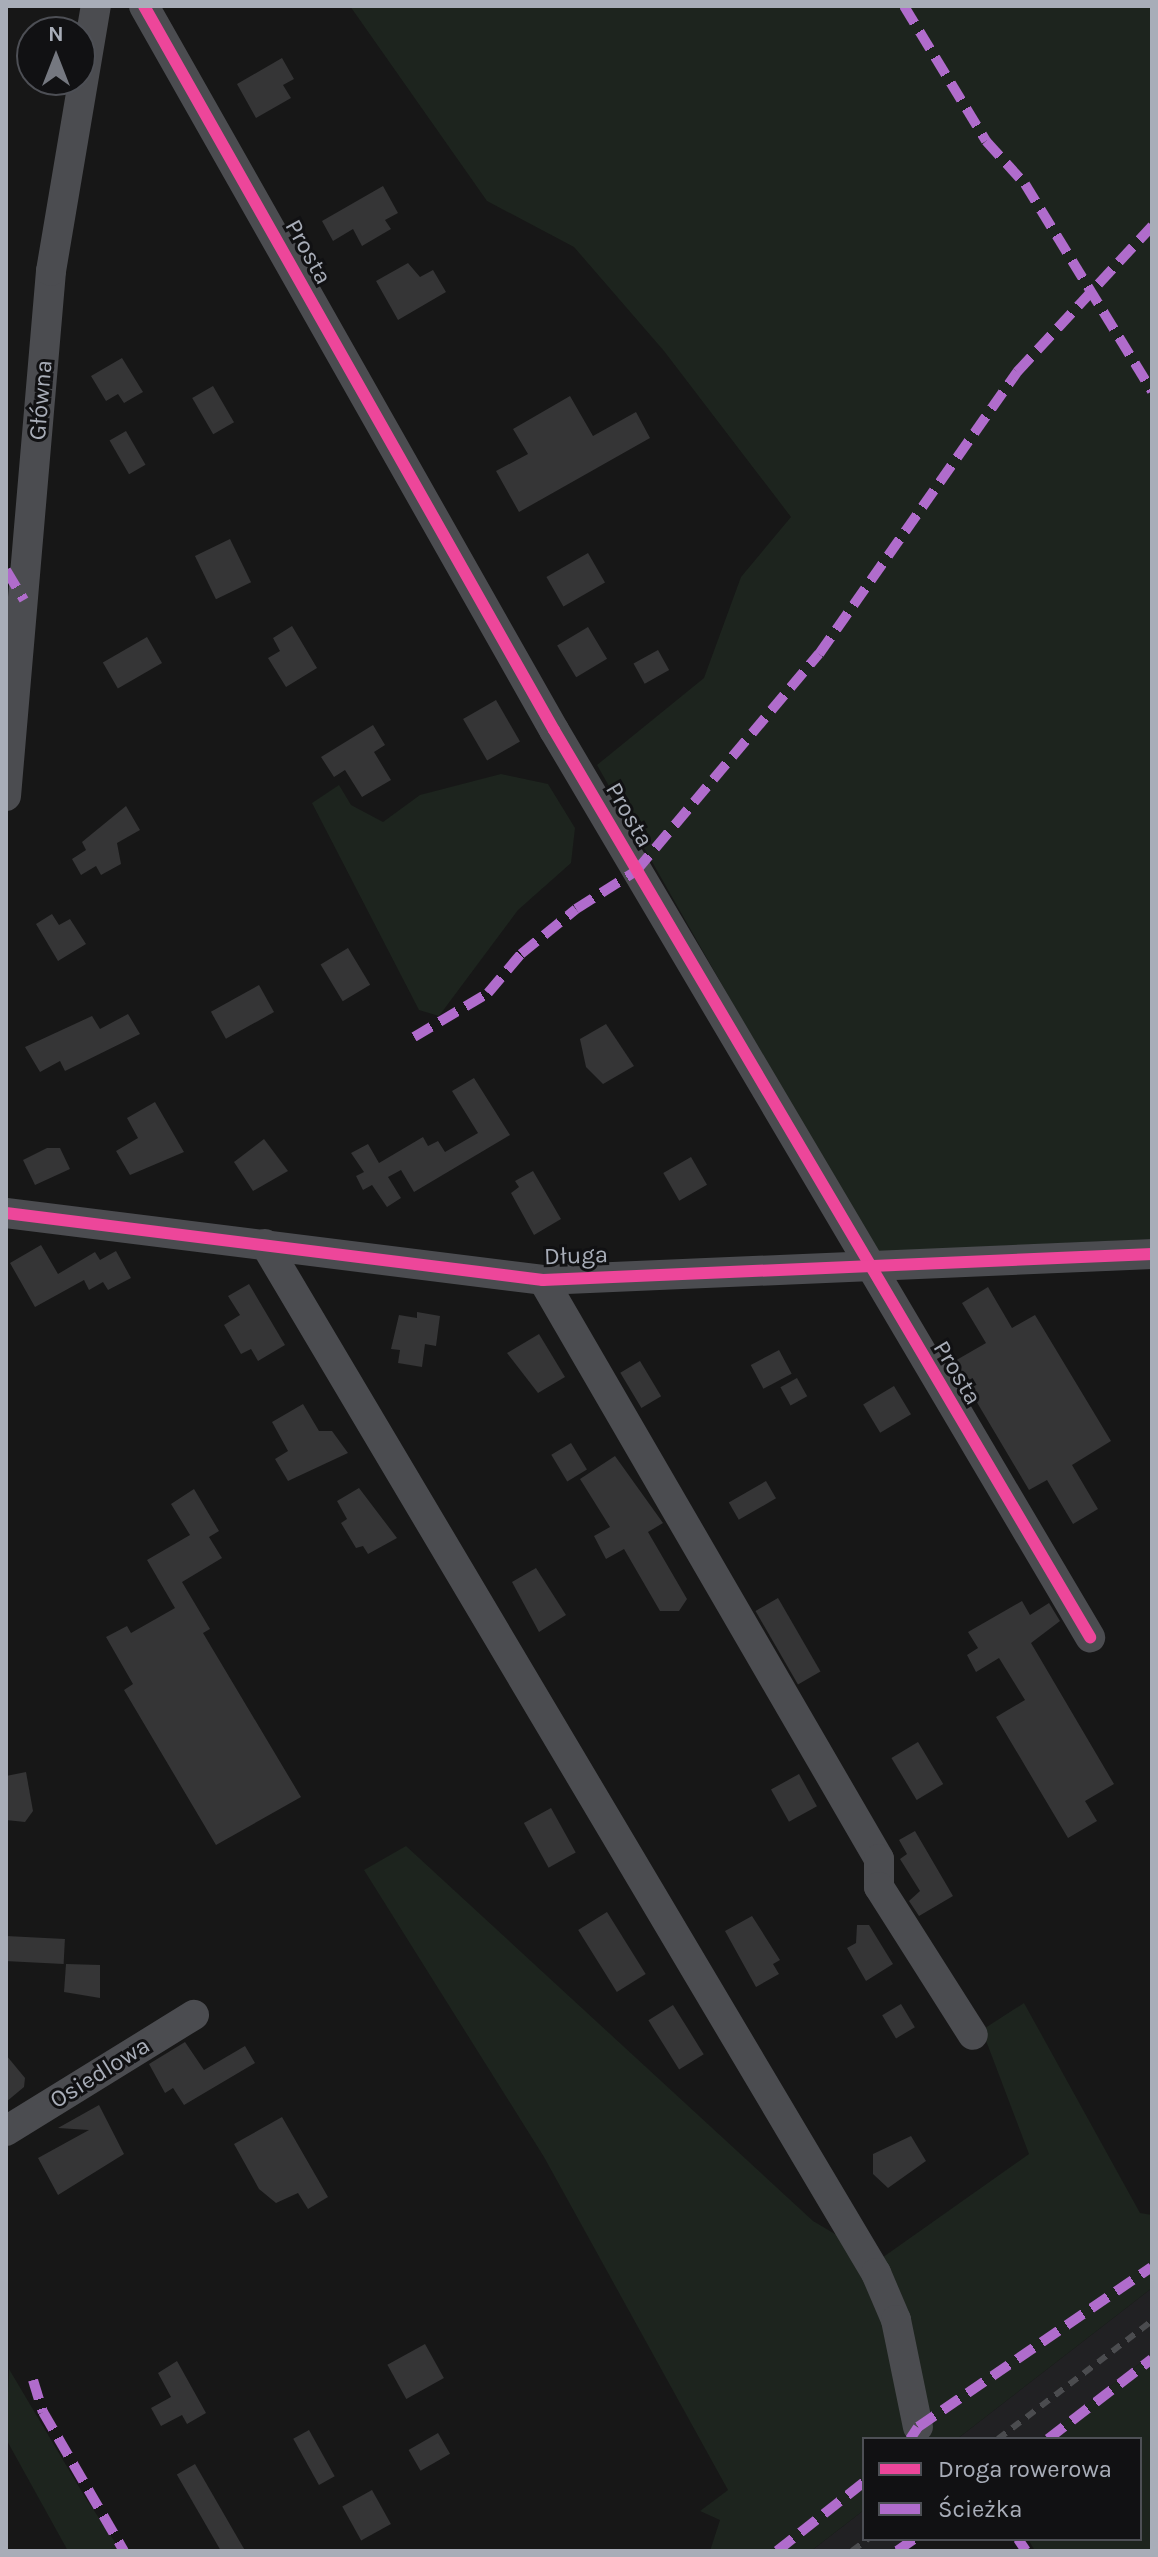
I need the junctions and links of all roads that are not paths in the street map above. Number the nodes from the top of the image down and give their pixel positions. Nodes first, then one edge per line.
1 (96, 6) edge
2 (144, 6) edge
3 (6, 570) edge
4 (24, 600) junction
5 (6, 796) edge
6 (6, 1213) edge
7 (265, 1244) junction
8 (1152, 1254) edge
9 (867, 1265) junction
10 (543, 1280) junction
11 (1090, 1637) dead end
12 (194, 2015) dead end
13 (973, 2035) dead end
14 (6, 2131) edge
15 (918, 2427) dead end

1 - 4 street, Główna
2 - 9 street, Prosta
3 - 4 street
4 - 5 street, Główna
6 - 7 street, Długa
7 - 10 street, Długa
7 - 15 street
8 - 9 street, Długa
9 - 10 street, Długa
9 - 11 street, Prosta
10 - 13 street
12 - 14 street, Osiedlowa

